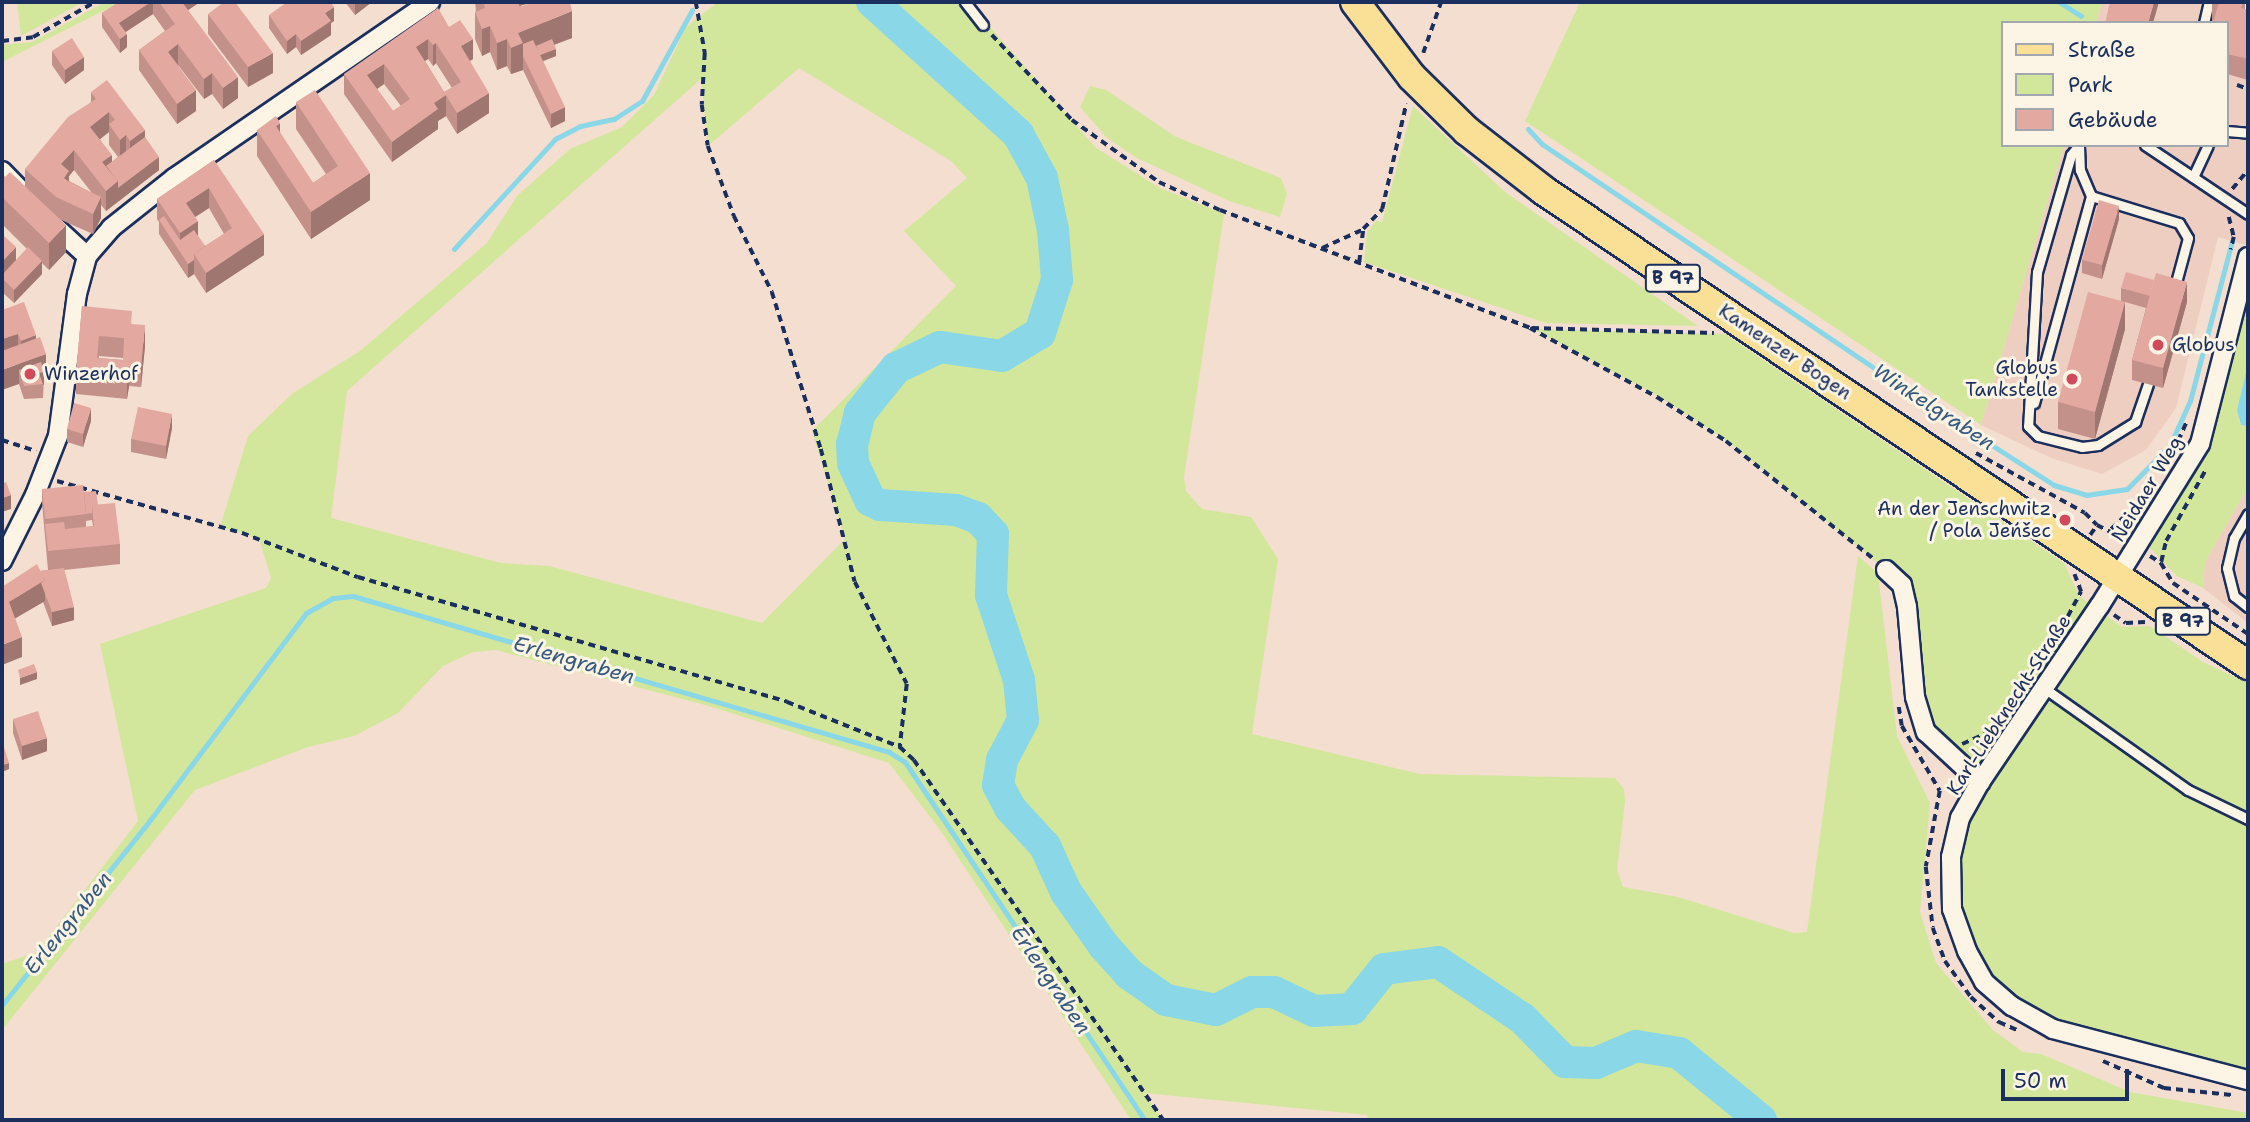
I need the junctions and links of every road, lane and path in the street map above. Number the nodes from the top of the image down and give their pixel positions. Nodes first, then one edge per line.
1 (95, 2) edge
2 (430, 2) edge
3 (696, 2) edge
4 (965, 2) edge
5 (1355, 2) edge
6 (1441, 2) edge
7 (2209, 2) edge
8 (2231, 2) edge
9 (2248, 7) edge
10 (2204, 21) edge
11 (983, 25) joint
12 (2, 41) edge
13 (1412, 77) junction
14 (2237, 86) dead end
15 (2248, 89) edge
16 (2229, 131) edge
17 (2248, 134) edge
18 (2077, 147) edge
19 (2079, 147) edge
20 (2148, 147) edge
21 (2207, 147) edge
22 (2248, 170) edge
23 (2, 171) edge
24 (2193, 177) junction
25 (2091, 195) junction
26 (2227, 200) junction
27 (2248, 214) edge
28 (1363, 229) junction
29 (1322, 248) junction
30 (87, 256) junction
31 (2239, 256) edge
32 (1359, 262) junction
33 (2171, 298) edge
34 (1530, 328) junction
35 (1725, 333) dead end
36 (2148, 384) dead end
37 (2190, 412) dead end
38 (2028, 426) junction
39 (2, 440) edge
40 (52, 455) junction
41 (2169, 462) dead end
42 (44, 477) junction
43 (2150, 489) dead end
44 (2248, 514) edge
45 (2111, 529) dead end
46 (2138, 547) junction
47 (2, 561) edge
48 (2070, 566) dead end
49 (1886, 570) joint
50 (2118, 577) junction
51 (2248, 607) edge
52 (2248, 634) edge
53 (2055, 639) dead end
54 (2248, 665) edge
55 (2044, 688) junction
56 (1898, 700) dead end
57 (2006, 712) dead end
58 (900, 747) junction
59 (1950, 759) junction
60 (1934, 780) junction
61 (1980, 782) junction
62 (2248, 819) edge
63 (2020, 1032) dead end
64 (2091, 1058) dead end
65 (2248, 1080) edge
66 (2235, 1095) dead end
67 (1163, 1120) edge

1 - 12 path
2 - 30 street
3 - 58 path
4 - 11 lane
5 - 13 main road, Kamenzer Bogen / B 97
6 - 13 path
7 - 10 lane
8 - 9 lane
11 - 29 path
13 - 28 path
13 - 50 main road, Kamenzer Bogen / B 97
14 - 15 path
16 - 17 lane
18 - 38 lane
19 - 25 lane
20 - 24 lane
21 - 24 lane
22 - 26 path
23 - 30 street
24 - 26 lane
25 - 33 lane
25 - 38 lane
26 - 27 lane
26 - 31 path
28 - 29 path
28 - 32 path
29 - 32 path
30 - 40 street
31 - 46 street, Neidaer Weg
32 - 34 path
34 - 35 path
34 - 49 path
36 - 38 lane
37 - 41 path
39 - 40 path
40 - 42 street
42 - 47 street
42 - 58 path
43 - 45 path
44 - 51 lane
46 - 50 street, Neidaer Weg
46 - 52 path
48 - 53 path
49 - 59 street
50 - 54 main road, Kamenzer Bogen / B 97
50 - 55 street, Karl-Liebknecht-Straße
55 - 61 street, Karl-Liebknecht-Straße
55 - 62 lane
56 - 60 path
57 - 59 path
58 - 67 path
59 - 60 path
59 - 61 street
60 - 63 path
61 - 65 street, Karl-Liebknecht-Straße
64 - 66 path

